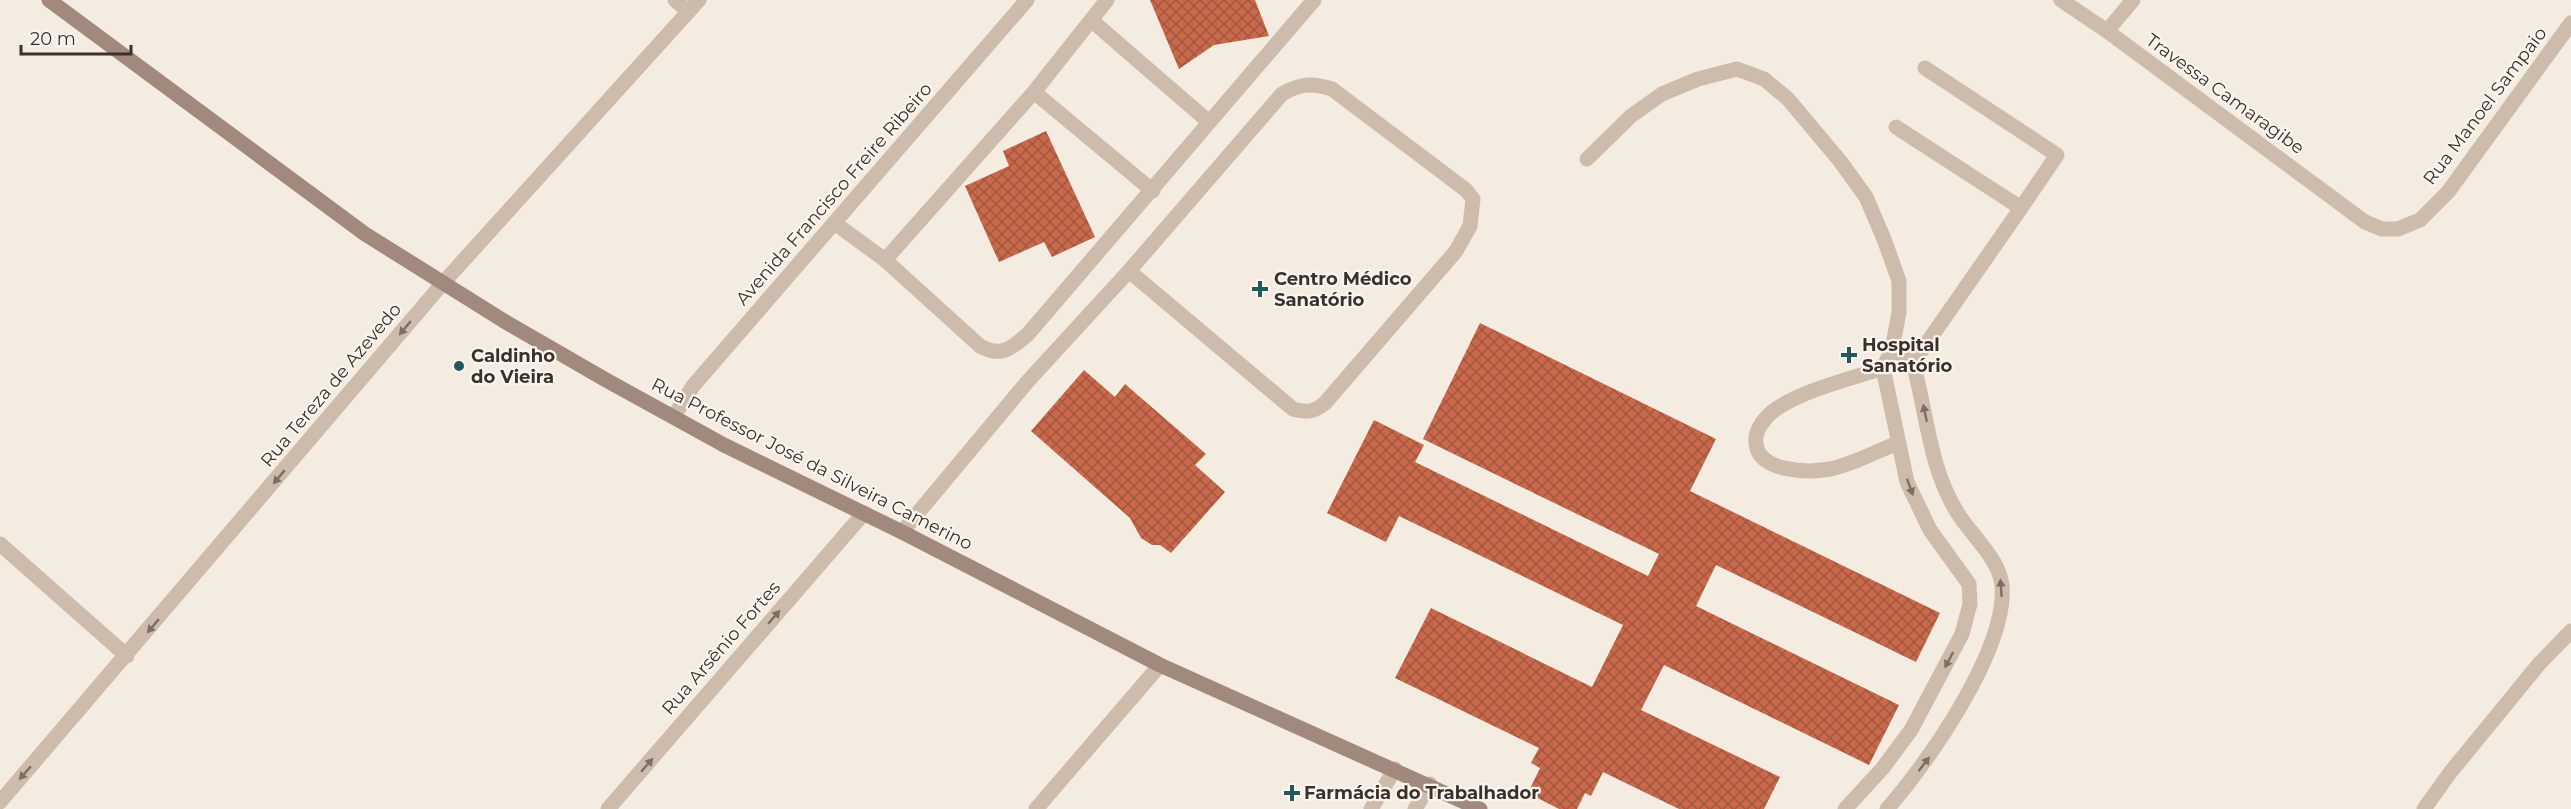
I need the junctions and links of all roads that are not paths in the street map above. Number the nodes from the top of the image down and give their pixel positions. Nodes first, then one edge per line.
1 (49, 0) edge
2 (675, 0) edge
3 (1027, 0) edge
4 (1107, 0) edge
5 (1314, 0) edge
6 (2061, 0) edge
7 (2133, 0) edge
8 (693, 6) edge
9 (1091, 20) junction
10 (2571, 22) edge
11 (2107, 31) junction
12 (1924, 68) dead end
13 (1034, 92) junction
14 (1209, 122) junction
15 (1896, 126) dead end
16 (1587, 159) dead end
17 (1153, 191) junction
18 (2021, 208) junction
19 (2365, 222) joint
20 (836, 224) junction
21 (885, 260) junction
22 (1129, 271) junction
23 (443, 284) junction
24 (1892, 350) junction
25 (1912, 363) junction
26 (1883, 368) junction
27 (674, 416) junction
28 (1898, 443) junction
29 (864, 513) junction
30 (902, 532) junction
31 (0, 544) edge
32 (2571, 631) edge
33 (127, 656) junction
34 (1160, 665) junction
35 (1395, 769) junction
36 (1430, 784) junction
37 (0, 802) edge
38 (608, 809) edge
39 (1036, 809) edge
40 (1371, 809) edge
41 (1415, 809) edge
42 (1480, 809) edge
43 (1845, 809) edge
44 (1887, 809) edge
45 (2424, 809) edge

1 - 23 street, Rua Professor José da Silveira Camerino
2 - 8 street
3 - 20 street, Avenida Francisco Freire Ribeiro
4 - 9 street
5 - 14 street
6 - 11 street, Travessa Camaragibe
7 - 11 street
8 - 23 street, Rua Tereza de Azevedo
9 - 13 street
9 - 14 street
10 - 19 street, Rua Manoel Sampaio
11 - 19 street, Travessa Camaragibe
12 - 18 street
13 - 17 street
13 - 21 street
14 - 17 street
15 - 18 street
16 - 24 street
17 - 21 street
18 - 25 street
20 - 21 street
20 - 27 street, Avenida Francisco Freire Ribeiro
22 - 22 street
22 - 30 street
23 - 27 street, Rua Professor José da Silveira Camerino
23 -> 33 street, Rua Tereza de Azevedo
24 - 25 street
24 - 26 street
44 -> 25 street
26 - 28 street
26 - 28 street
27 - 29 street, Rua Professor José da Silveira Camerino
28 -> 43 street
29 - 30 street, Rua Professor José da Silveira Camerino
38 -> 29 street, Rua Arsênio Fortes
30 - 34 street, Rua Professor José da Silveira Camerino
31 - 33 street
32 - 45 street
33 -> 37 street, Rua Tereza de Azevedo
34 - 35 street, Rua Professor José da Silveira Camerino
34 - 39 street
35 - 36 street, Rua Professor José da Silveira Camerino
35 - 40 street
36 - 41 street
36 - 42 street, Rua Professor José da Silveira Camerino

